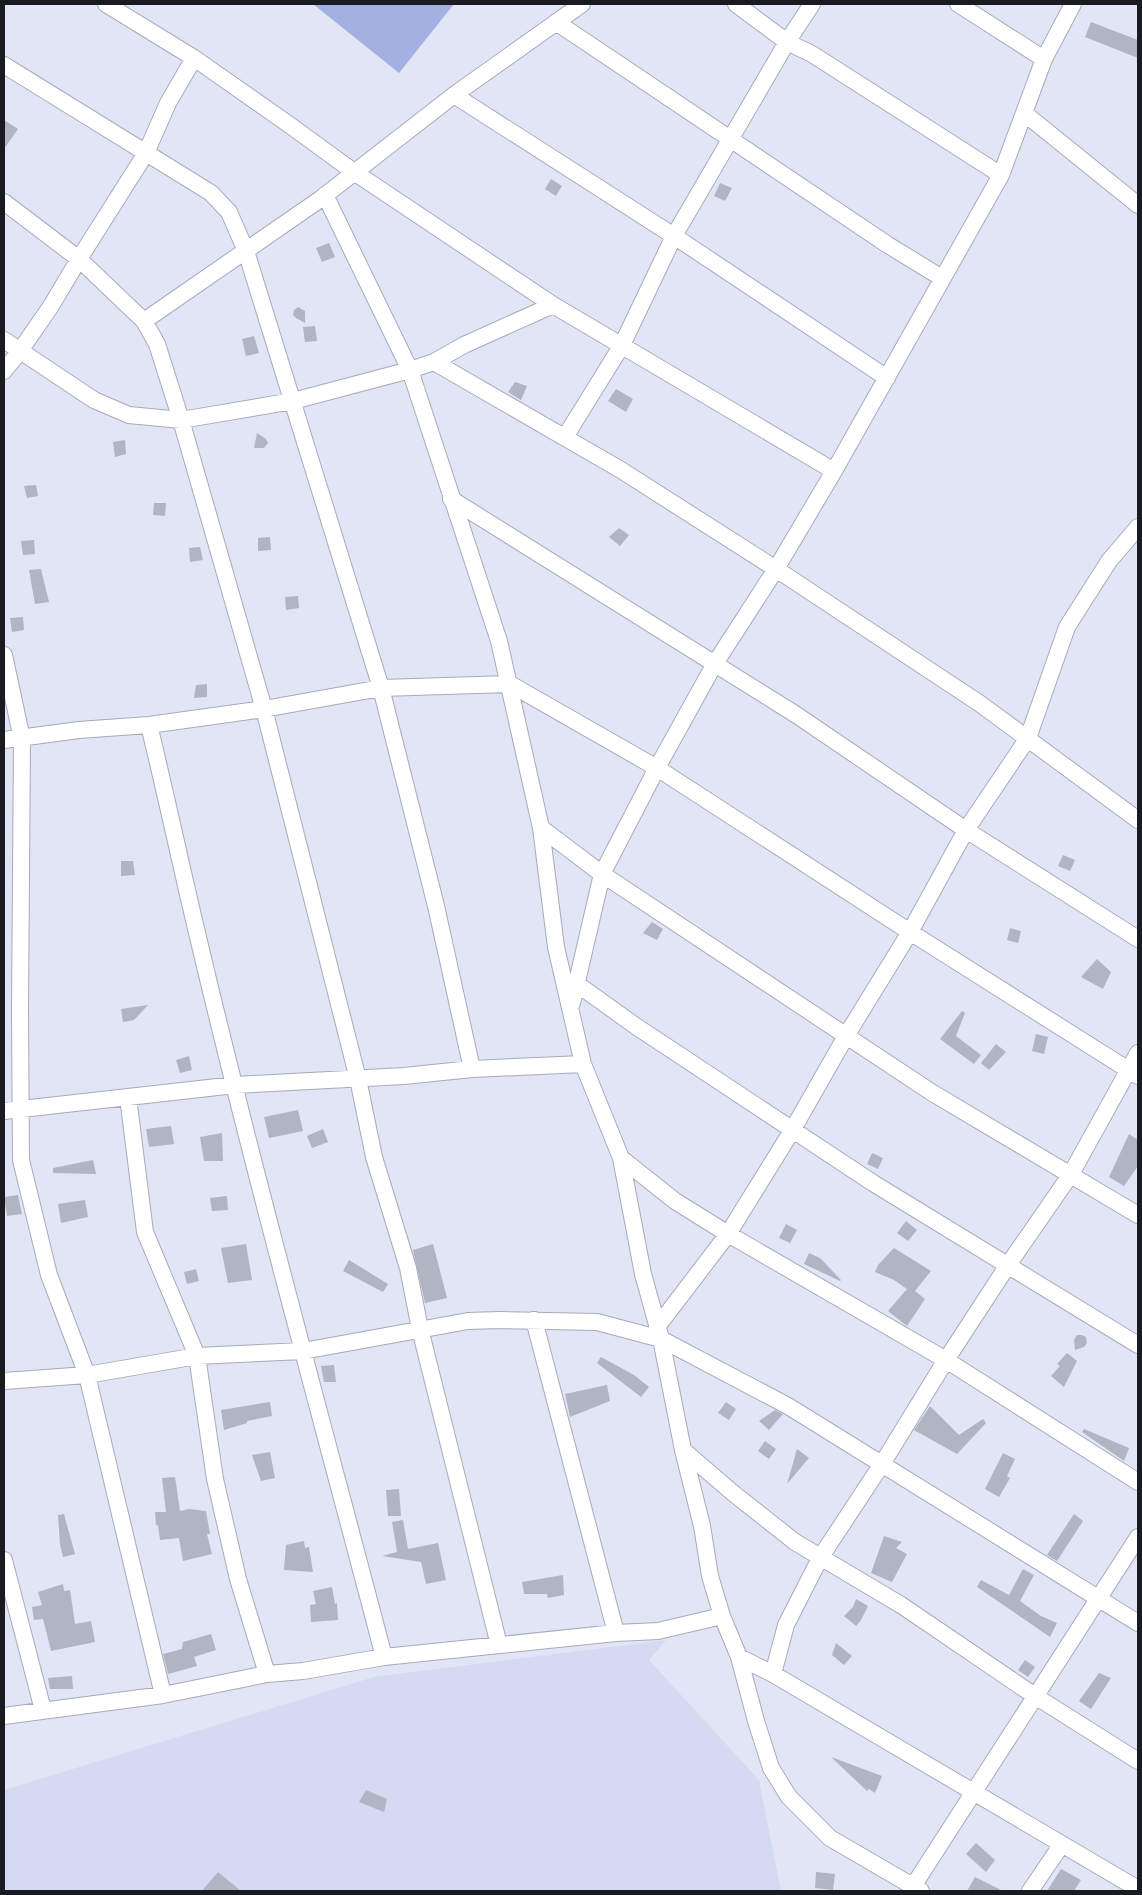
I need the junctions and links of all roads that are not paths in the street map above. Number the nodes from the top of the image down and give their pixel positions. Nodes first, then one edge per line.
1 (106, 4) edge
2 (582, 4) edge
3 (736, 4) edge
4 (812, 4) edge
5 (958, 4) edge
6 (1073, 4) edge
7 (556, 22) junction
8 (787, 42) junction
9 (194, 58) junction
10 (1044, 59) junction
11 (4, 65) edge
12 (454, 95) junction
13 (1024, 113) junction
14 (732, 140) junction
15 (146, 153) junction
16 (354, 172) junction
17 (1001, 175) junction
18 (325, 196) junction
19 (4, 202) edge
20 (1138, 205) edge
21 (674, 236) junction
22 (246, 251) junction
23 (79, 259) junction
24 (942, 278) junction
25 (553, 305) junction
26 (144, 321) junction
27 (4, 340) edge
28 (622, 345) junction
29 (20, 352) junction
30 (434, 362) junction
31 (410, 370) junction
32 (4, 371) edge
33 (887, 378) junction
34 (293, 401) junction
35 (181, 420) junction
36 (565, 438) junction
37 (834, 471) junction
38 (451, 499) junction
39 (1138, 527) edge
40 (776, 569) junction
41 (4, 655) edge
42 (714, 665) junction
43 (510, 684) junction
44 (381, 688) junction
45 (264, 709) junction
46 (149, 725) junction
47 (1028, 738) junction
48 (22, 739) junction
49 (4, 740) edge
50 (657, 768) junction
51 (1138, 820) edge
52 (541, 828) junction
53 (966, 830) junction
54 (602, 874) junction
55 (910, 932) junction
56 (1138, 939) edge
57 (577, 984) junction
58 (571, 1008) junction
59 (846, 1036) junction
60 (1138, 1053) edge
61 (584, 1064) junction
62 (472, 1068) junction
63 (1134, 1074) edge
64 (358, 1078) junction
65 (235, 1085) junction
66 (128, 1097) junction
67 (22, 1109) junction
68 (4, 1111) edge
69 (793, 1129) junction
70 (621, 1158) junction
71 (1071, 1174) junction
72 (1138, 1215) edge
73 (728, 1234) junction
74 (1008, 1265) junction
75 (534, 1320) junction
76 (420, 1329) junction
77 (659, 1333) junction
78 (1138, 1345) edge
79 (303, 1351) junction
80 (197, 1356) junction
81 (946, 1360) junction
82 (87, 1375) junction
83 (4, 1382) edge
84 (683, 1450) junction
85 (882, 1464) junction
86 (1138, 1482) edge
87 (1138, 1537) edge
88 (820, 1558) junction
89 (4, 1560) edge
90 (1099, 1599) junction
91 (722, 1616) junction
92 (1138, 1623) edge
93 (616, 1633) junction
94 (499, 1645) junction
95 (384, 1657) junction
96 (739, 1657) junction
97 (266, 1674) junction
98 (773, 1674) junction
99 (163, 1694) junction
100 (1035, 1696) junction
101 (43, 1710) junction
102 (4, 1716) edge
103 (1138, 1761) edge
104 (975, 1792) junction
105 (1062, 1844) junction
106 (1138, 1888) edge
107 (914, 1889) edge
108 (1030, 1891) edge

1 - 9 street
2 - 7 street
3 - 8 street
4 - 8 street
5 - 10 street
6 - 10 street
7 - 12 street
7 - 14 street
8 - 14 street
8 - 17 street
9 - 15 street
9 - 16 street
10 - 13 street
11 - 15 street
12 - 16 street
12 - 21 street
13 - 17 street
13 - 20 street
14 - 21 street
14 - 24 street
15 - 22 street
15 - 23 street
16 - 18 street
16 - 25 street
17 - 24 street
18 - 22 street
18 - 31 street
19 - 23 street
21 - 28 street
21 - 33 street
22 - 26 street
22 - 34 street
23 - 26 street
23 - 29 street
24 - 33 street
25 - 28 street
25 - 30 street
26 - 35 street
27 - 29 street
28 - 36 street
28 - 37 street
29 - 32 street
29 - 35 street
30 - 31 street
30 - 36 street
31 - 34 street
31 - 38 street
33 - 37 street
34 - 35 street
34 - 44 street
35 - 45 street
36 - 40 street
37 - 40 street
38 - 42 street
38 - 43 street
39 - 47 street
40 - 42 street
40 - 47 street
41 - 48 street
42 - 50 street
42 - 53 street
43 - 44 street
43 - 50 street
43 - 52 street
44 - 45 street
44 - 62 street
45 - 46 street
45 - 64 street
46 - 48 street
46 - 65 street
47 - 51 street
47 - 53 street
48 - 49 street
48 - 67 street
50 - 54 street
50 - 55 street
52 - 54 street
52 - 58 street
53 - 55 street
53 - 56 street
54 - 57 street
54 - 59 street
55 - 59 street
55 - 63 street
57 - 58 street
57 - 69 street
58 - 61 street
59 - 69 street
59 - 71 street
60 - 63 street
61 - 62 street
61 - 70 street
62 - 64 street
63 - 71 street
64 - 65 street
64 - 76 street
65 - 66 street
65 - 79 street
66 - 67 street
66 - 80 street
67 - 68 street
67 - 82 street
69 - 73 street
69 - 74 street
70 - 73 street
70 - 77 street
71 - 72 street
71 - 74 street
73 - 77 street
73 - 81 street
74 - 78 street
74 - 81 street
75 - 76 street
75 - 77 street
75 - 93 street
76 - 79 street
76 - 94 street
77 - 84 street
77 - 85 street
79 - 80 street
79 - 95 street
80 - 82 street
80 - 97 street
81 - 85 street
81 - 86 street
82 - 83 street
82 - 99 street
84 - 88 street
84 - 91 street
85 - 88 street
85 - 90 street
87 - 90 street
88 - 98 street
88 - 100 street
89 - 101 street
90 - 92 street
90 - 100 street
91 - 93 street
91 - 96 street
93 - 94 street
94 - 95 street
95 - 97 street
96 - 98 street
96 - 107 street
97 - 99 street
98 - 104 street
99 - 101 street
100 - 103 street
100 - 104 street
101 - 102 street
104 - 105 street
104 - 107 street
105 - 106 street
105 - 108 street

